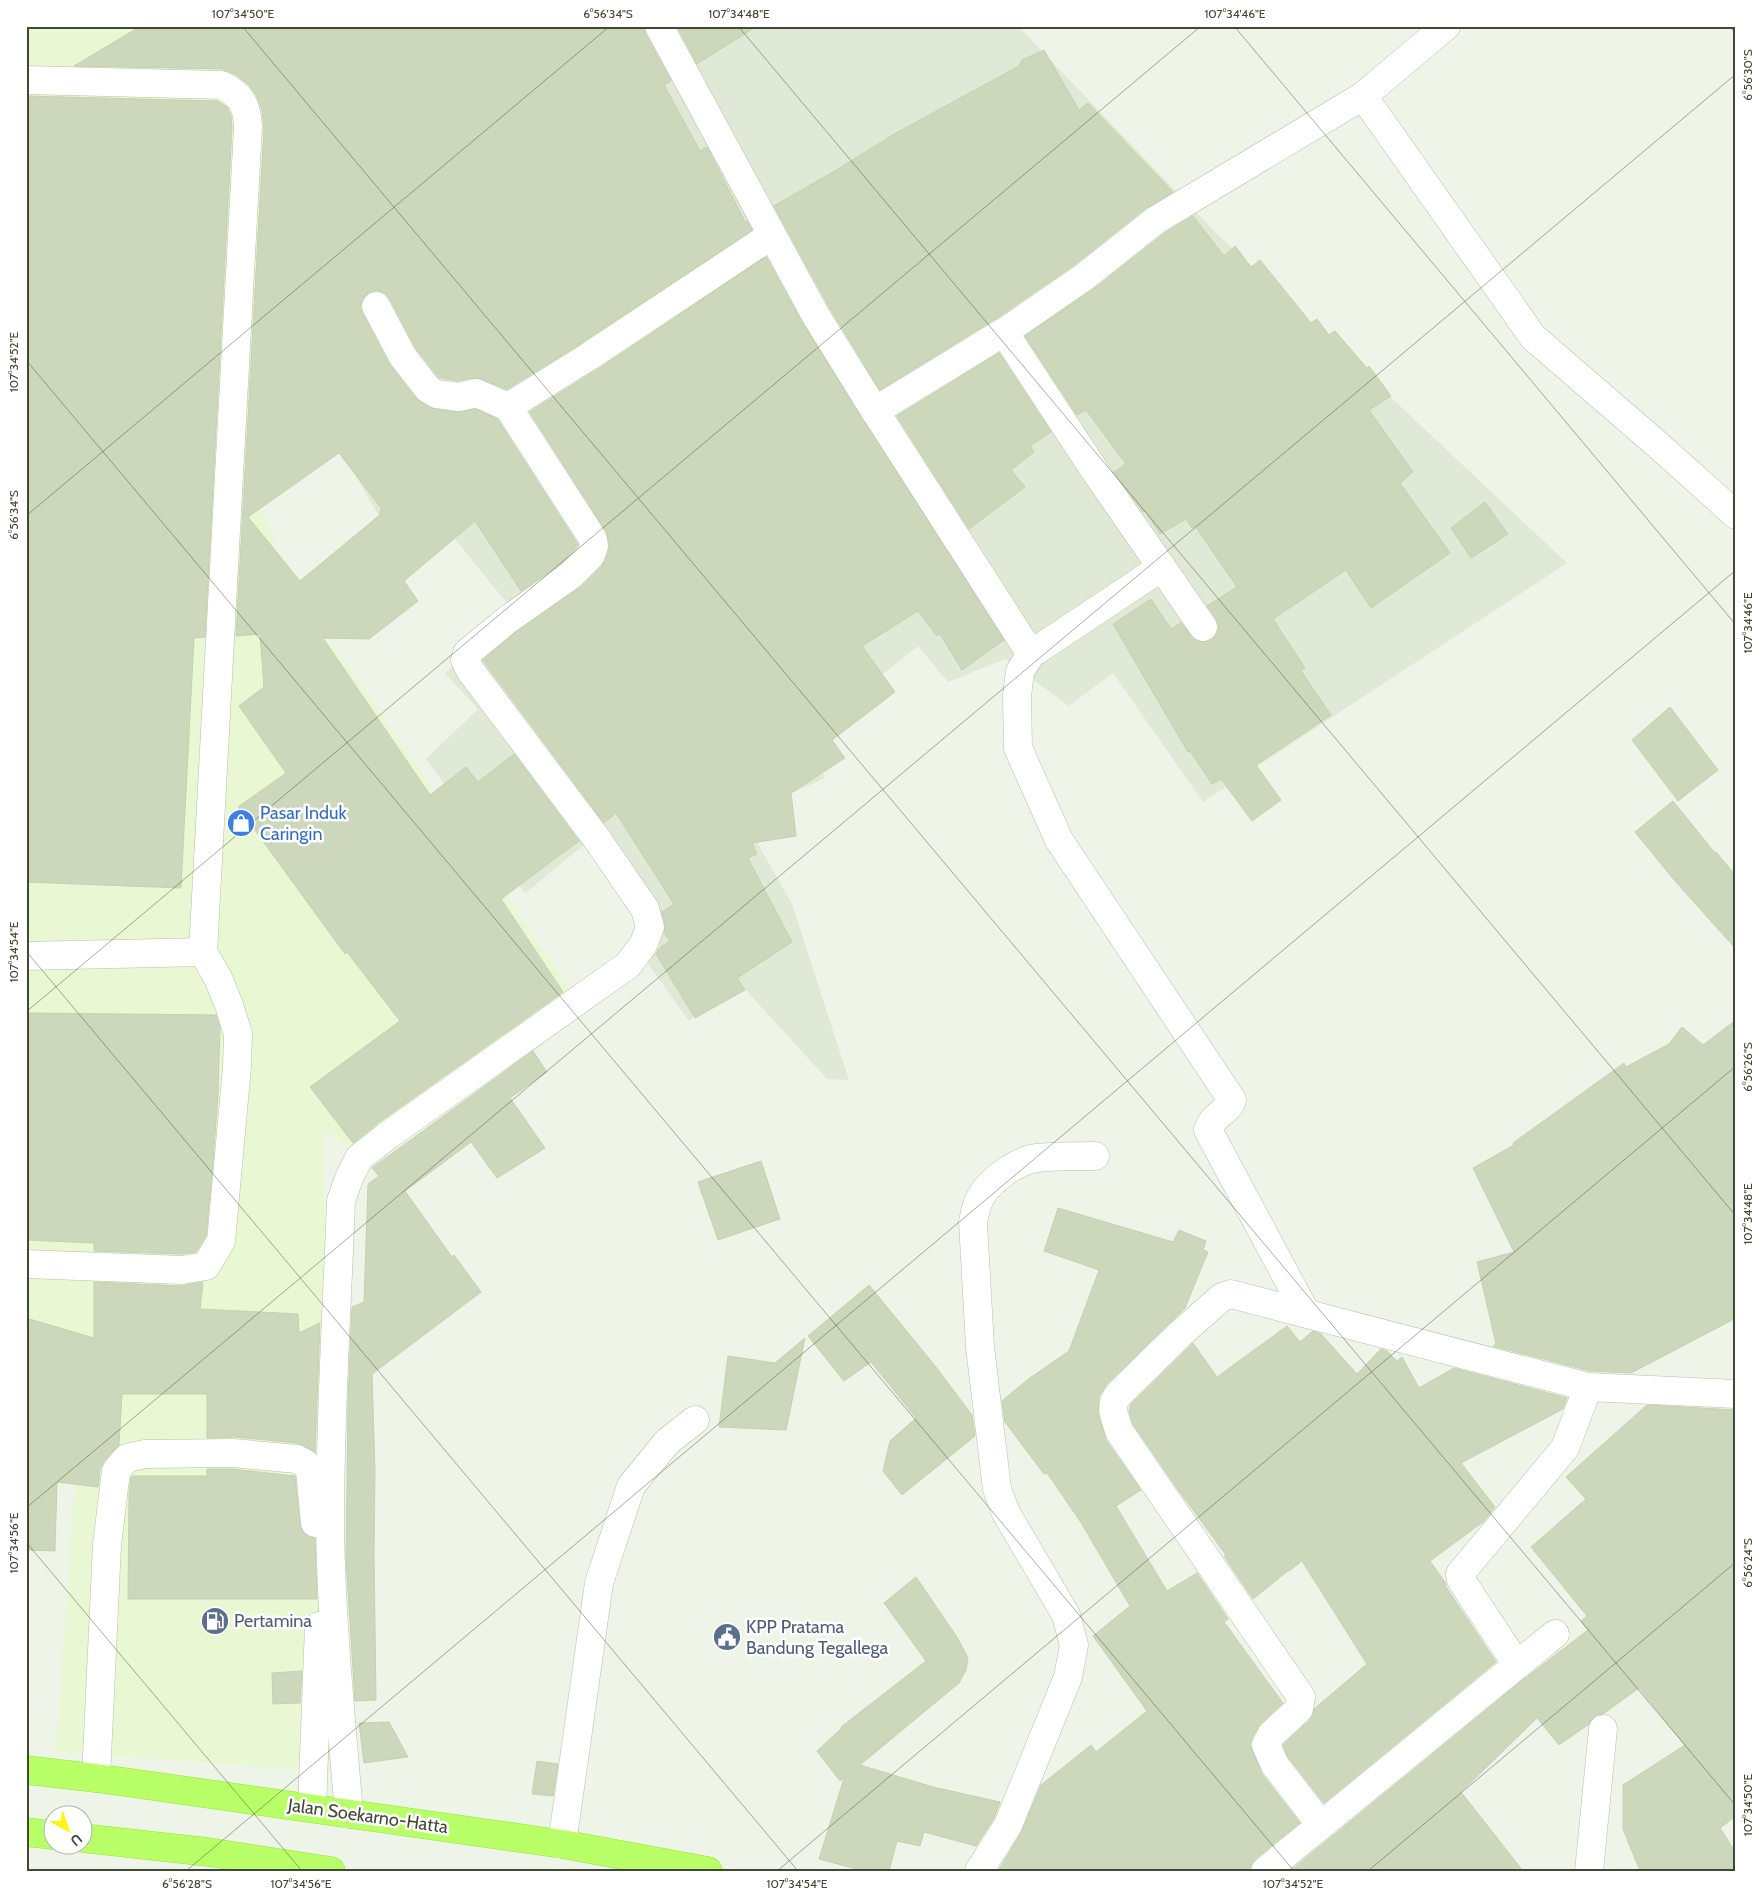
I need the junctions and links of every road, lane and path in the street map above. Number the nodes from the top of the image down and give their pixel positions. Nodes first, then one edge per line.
1 (659, 26) edge
2 (1446, 26) edge
3 (26, 80) edge
4 (1363, 96) junction
5 (772, 235) junction
6 (376, 306) dead end
7 (1004, 332) junction
8 (508, 407) junction
9 (875, 411) junction
10 (1736, 515) edge
11 (1162, 567) junction
12 (1203, 627) dead end
13 (1030, 654) junction
14 (203, 952) junction
15 (26, 956) edge
16 (1094, 1156) dead end
17 (26, 1264) edge
18 (1306, 1313) junction
19 (1588, 1387) junction
20 (1736, 1394) edge
21 (695, 1420) dead end
22 (1555, 1634) dead end
23 (1517, 1664) junction
24 (1603, 1729) dead end
25 (26, 1770) edge
26 (96, 1778) junction
27 (312, 1808) junction
28 (349, 1814) junction
29 (1321, 1825) junction
30 (26, 1832) edge
31 (42, 1834) edge
32 (92, 1839) edge
33 (562, 1844) junction
34 (330, 1871) edge
35 (708, 1871) edge
36 (979, 1871) edge
37 (1264, 1871) edge
38 (1590, 1871) edge

1 - 5 street
2 - 4 street
3 - 14 street
4 - 7 street
4 - 10 street
5 - 8 street
5 - 9 street
6 - 8 street
7 - 9 street
7 - 11 street
8 - 28 street
9 - 13 street
11 - 12 street
11 - 13 street
13 - 18 street
14 - 15 street
14 - 17 street
16 - 36 street
18 - 19 street
18 - 29 street
19 - 20 street
19 - 23 street
21 - 33 street
22 - 23 street
23 - 29 street
24 - 38 street
25 - 26 highway, Jalan Soekarno-Hatta
26 - 27 highway, Jalan Soekarno-Hatta
26 - 27 street
27 - 28 highway, Jalan Soekarno-Hatta
28 - 33 highway, Jalan Soekarno-Hatta
29 - 37 street
30 - 31 highway
32 - 34 highway
33 - 35 highway, Jalan Soekarno-Hatta

